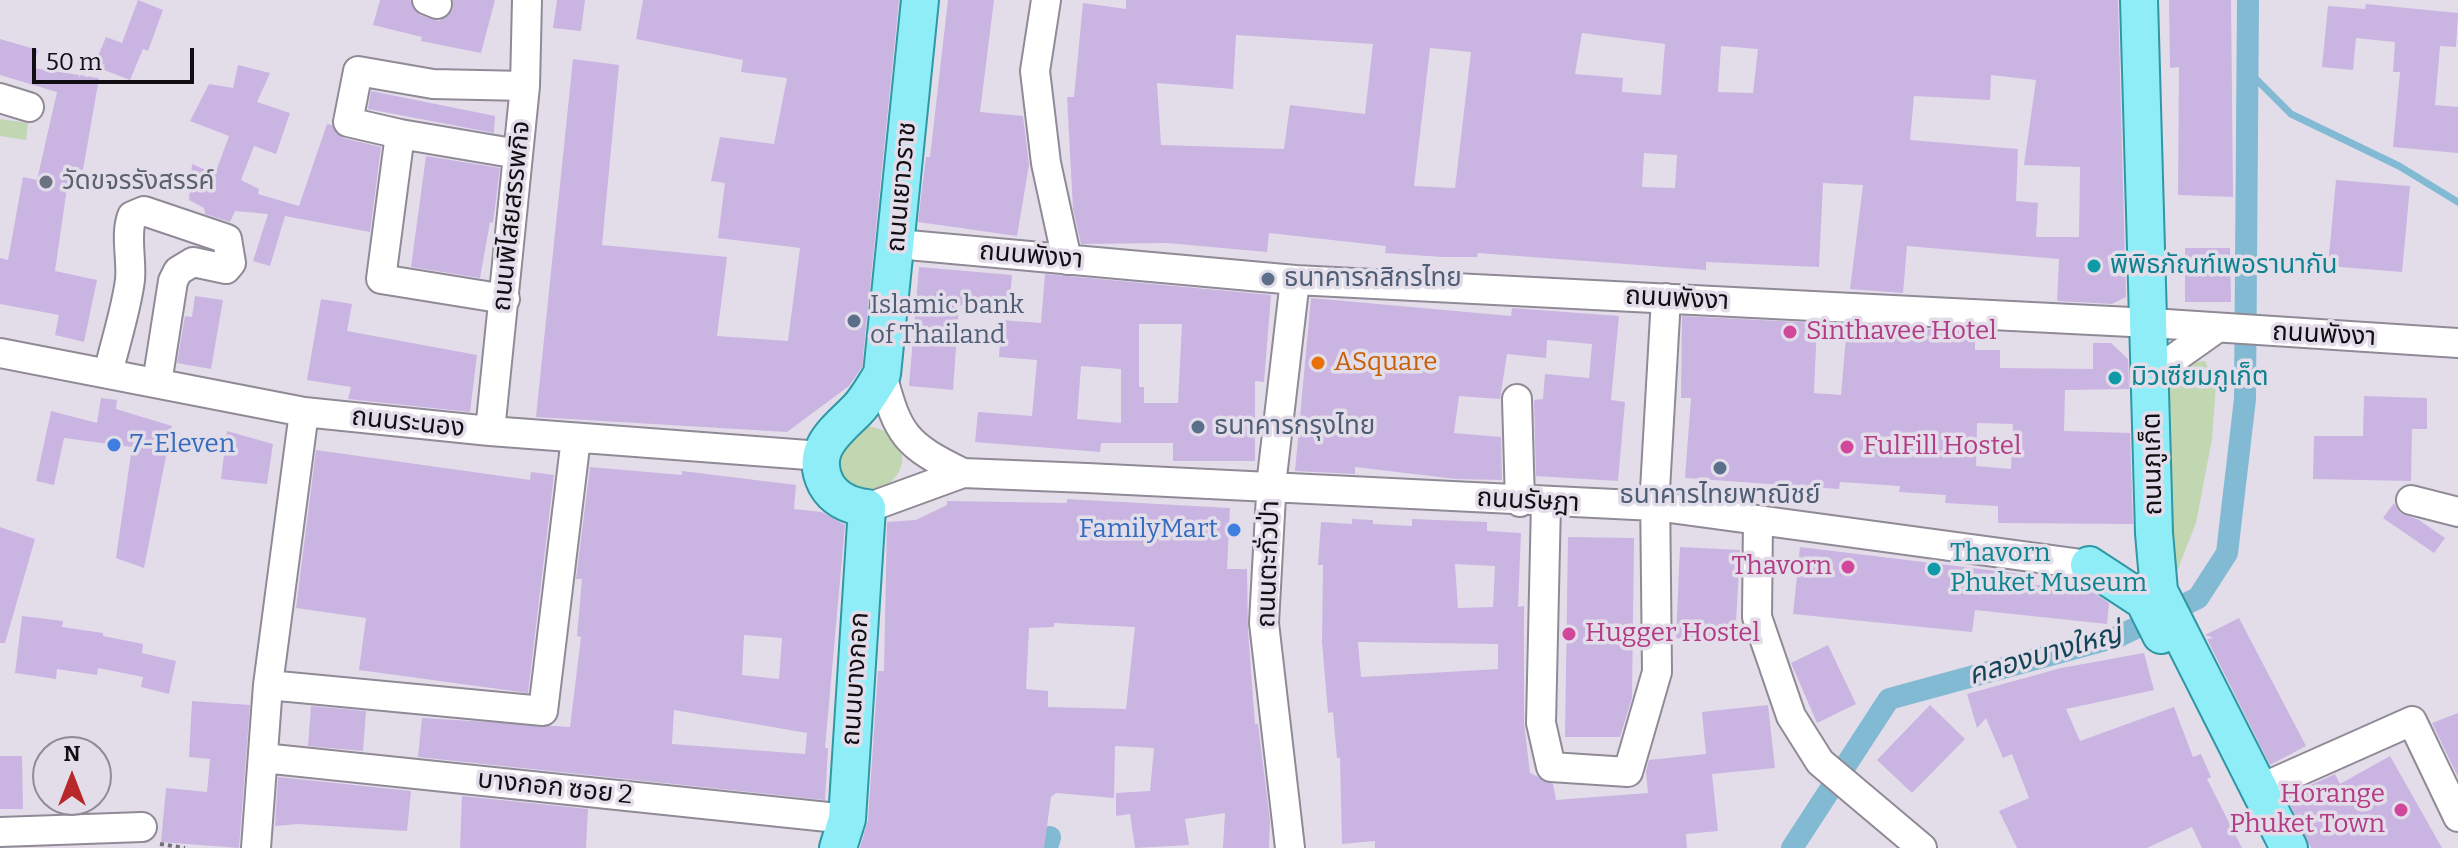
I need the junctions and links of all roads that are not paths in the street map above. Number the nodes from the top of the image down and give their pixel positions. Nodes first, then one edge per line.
1 (527, 0) edge
2 (920, 0) edge
3 (1046, 0) edge
4 (2139, 0) edge
5 (525, 86) junction
6 (0, 98) edge
7 (29, 107) dead end
8 (400, 134) junction
9 (518, 154) junction
10 (897, 244) junction
11 (1067, 260) junction
12 (1295, 280) junction
13 (1666, 298) junction
14 (505, 299) junction
15 (2151, 323) junction
16 (2217, 328) junction
17 (2458, 343) edge
18 (0, 353) edge
19 (108, 374) junction
20 (882, 374) junction
21 (2152, 374) junction
22 (157, 383) junction
23 (1517, 399) dead end
24 (304, 412) junction
25 (490, 431) junction
26 (576, 438) junction
27 (821, 456) junction
28 (963, 473) junction
29 (1271, 487) junction
30 (2411, 500) dead end
31 (1533, 502) junction
32 (1655, 506) junction
33 (867, 508) junction
34 (2458, 512) edge
35 (1758, 520) junction
36 (2154, 533) junction
37 (2089, 565) junction
38 (2152, 596) junction
39 (268, 685) junction
40 (263, 758) junction
41 (2249, 793) junction
42 (2458, 817) edge
43 (142, 827) dead end
44 (0, 832) edge
45 (842, 834) edge
46 (263, 847) edge
47 (1290, 848) edge
48 (1922, 848) edge
49 (2266, 848) edge
50 (2289, 848) edge

1 - 5 street, ถนนพิไสยสรรพกิจ
2 - 10 main road, ถนนเยาวราช
3 - 11 street
4 - 15 main road, ถนนภูเก็ต
5 - 8 street
5 - 9 street, ถนนพิไสยสรรพกิจ
6 - 7 street
8 - 9 street
8 - 14 street
9 - 14 street, ถนนพิไสยสรรพกิจ
10 - 11 street, ถนนพังงา
10 - 20 main road, ถนนเยาวราช
11 - 12 street, ถนนพังงา
12 - 13 street, ถนนพังงา
12 - 29 street, ถนนตะกั่วป่า
13 - 15 street, ถนนพังงา
13 - 32 street
14 - 25 street, ถนนพิไสยสรรพกิจ
15 - 16 street, ถนนพังงา
15 - 21 main road, ถนนภูเก็ต
16 - 17 street, ถนนพังงา
16 - 21 street
18 - 19 street, ถนนระนอง
19 - 22 street, ถนนระนอง
19 - 22 street
20 - 27 main road
20 - 28 street
21 - 36 main road, ถนนภูเก็ต
22 - 24 street, ถนนระนอง
23 - 31 street
24 - 25 street, ถนนระนอง
24 - 39 street
25 - 26 street, ถนนระนอง
26 - 27 street, ถนนระนอง
26 - 39 street
27 - 33 main road
28 - 29 street, ถนนรัษฎา
28 - 33 street
29 - 31 street, ถนนรัษฎา
29 - 47 street, ถนนตะกั่วป่า
30 - 34 street
31 - 32 street, ถนนรัษฎา
31 - 32 street
32 - 35 street, ถนนรัษฎา
33 - 45 main road, ถนนบางกอก
35 - 37 street, ถนนรัษฎา
35 - 48 street
36 - 37 main road, ถนนรัษฎา
36 - 38 main road, ถนนภูเก็ต
37 - 38 main road, ถนนรัษฎา
38 - 41 main road, ถนนภูเก็ต
39 - 40 street
40 - 45 street, บางกอก ซอย 2
40 - 46 street
41 - 42 street
41 - 49 main road, ถนนภูเก็ต
41 - 50 main road, ถนนภูเก็ต
43 - 44 street

